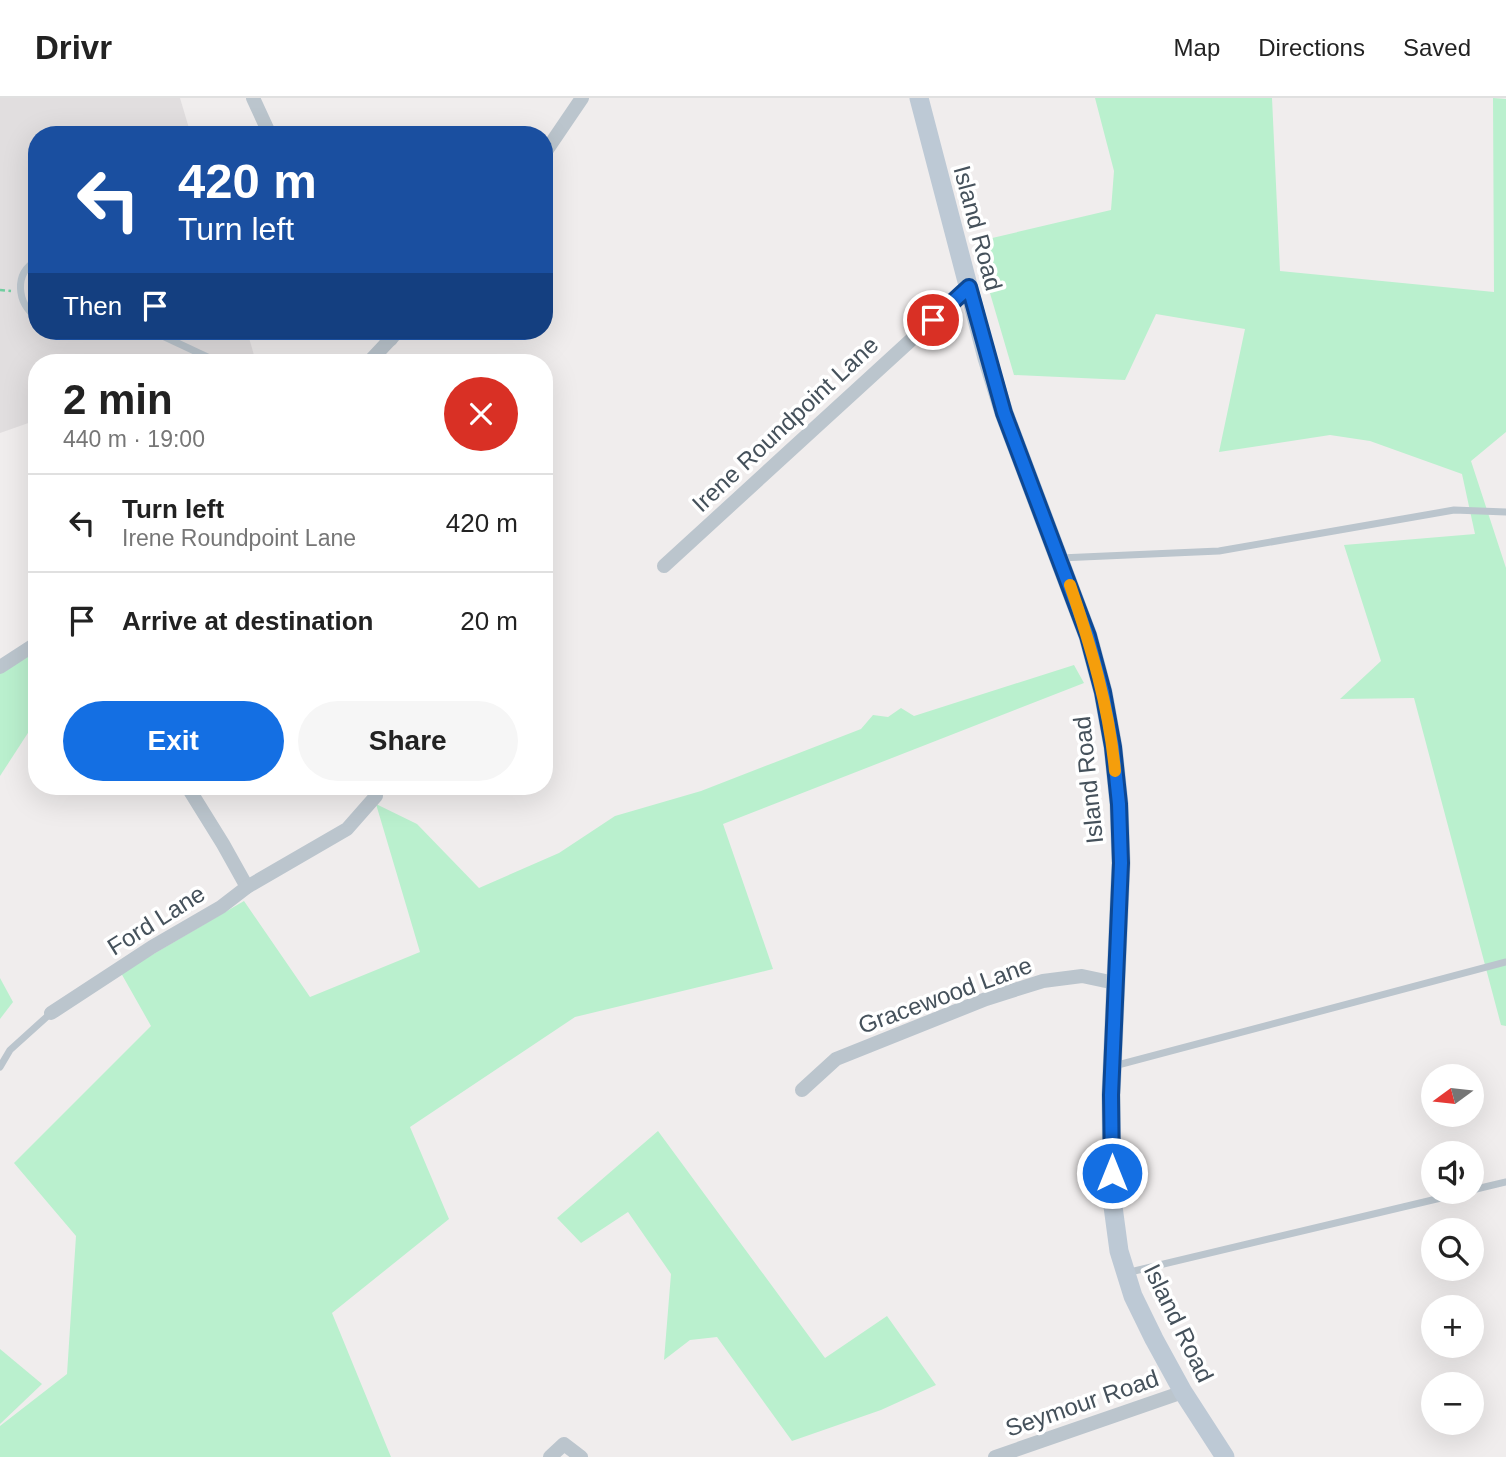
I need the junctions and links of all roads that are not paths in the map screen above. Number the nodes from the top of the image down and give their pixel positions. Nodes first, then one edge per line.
1 (253, 98) edge
2 (582, 98) edge
3 (919, 98) edge
4 (266, 126) edge
5 (553, 141) edge
6 (28, 268) edge
7 (969, 287) junction
8 (28, 308) edge
9 (171, 340) edge
10 (201, 354) edge
11 (1506, 512) edge
12 (1060, 558) junction
13 (664, 566) dead end
14 (28, 649) edge
15 (0, 667) edge
16 (193, 795) edge
17 (376, 796) dead end
18 (247, 887) junction
19 (1506, 962) edge
20 (1115, 982) junction
21 (51, 1013) joint
22 (0, 1067) edge
23 (1113, 1067) junction
24 (802, 1090) dead end
25 (1506, 1182) edge
26 (1484, 1187) edge
27 (1421, 1203) edge
28 (1126, 1273) junction
29 (1183, 1392) junction
30 (550, 1457) edge
31 (581, 1457) edge
32 (995, 1457) edge
33 (1225, 1457) edge

1 - 4 street
2 - 5 street
3 - 7 street, Island Road
6 - 8 lane
7 - 12 street, Island Road
7 - 13 street, Irene Roundpoint Lane
9 - 10 lane
11 - 12 lane
12 - 20 street, Island Road
14 - 15 street
16 - 18 street
17 - 18 street, Ford Lane
18 - 21 street, Ford Lane
19 - 23 lane
20 - 23 street, Island Road
20 - 24 street, Gracewood Lane
21 - 22 lane, Ford Lane
23 - 28 street, Island Road
25 - 26 lane
27 - 28 lane
28 - 29 street, Island Road
29 - 32 street, Seymour Road
29 - 33 street, Island Road
30 - 31 street

